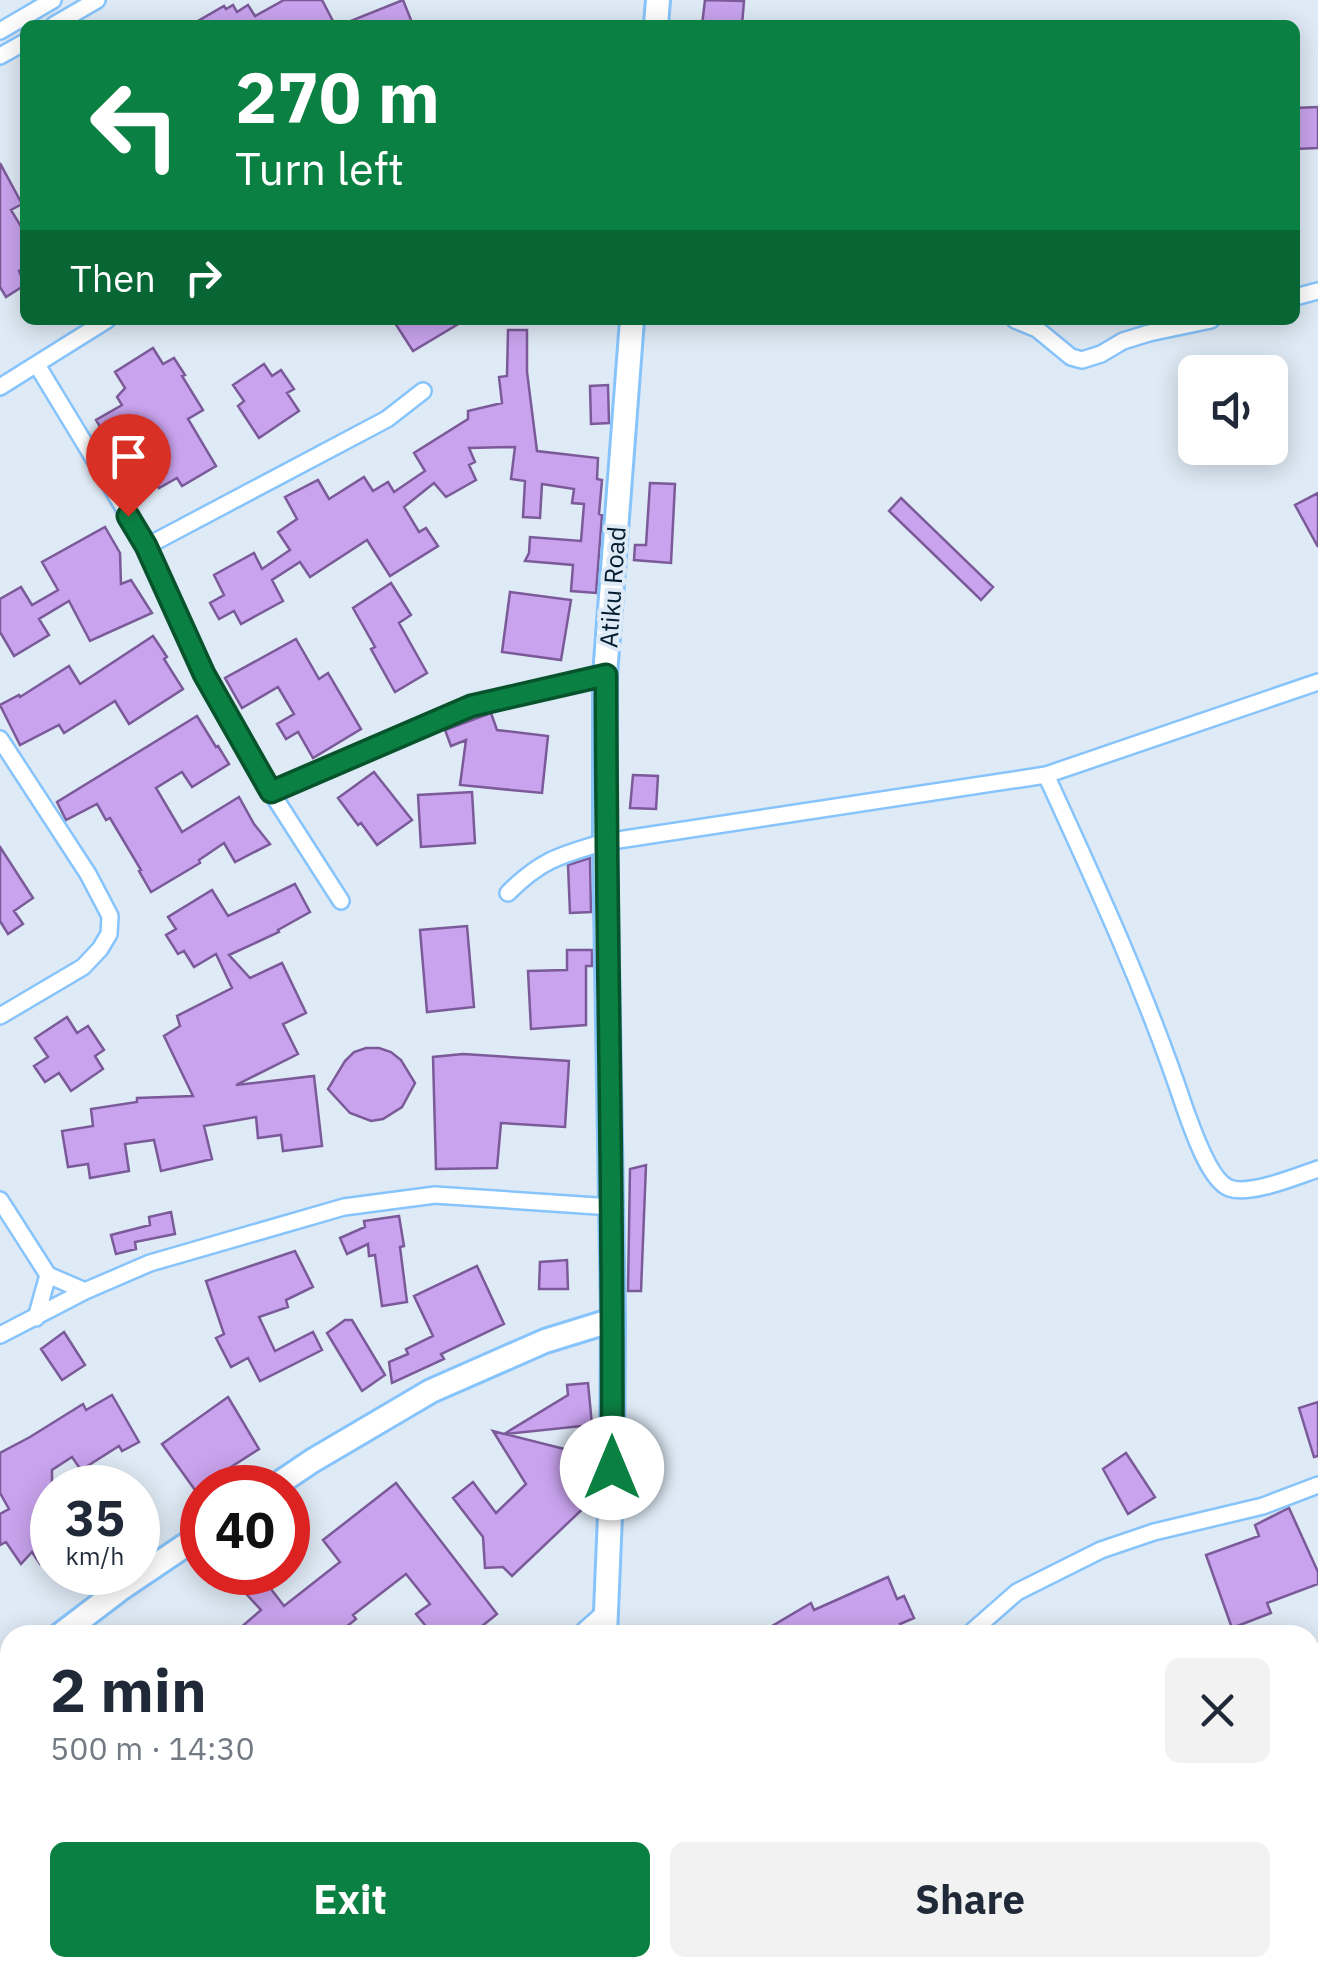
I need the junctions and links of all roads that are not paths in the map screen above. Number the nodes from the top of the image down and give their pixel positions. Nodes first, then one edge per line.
1 (53, 0) edge
2 (97, 0) edge
3 (63, 20) edge
4 (0, 31) edge
5 (99, 325) edge
6 (632, 325) edge
7 (1027, 325) edge
8 (1187, 325) edge
9 (37, 365) junction
10 (0, 388) edge
11 (424, 390) dead end
12 (146, 546) junction
13 (606, 675) junction
14 (1318, 682) edge
15 (0, 738) edge
16 (1046, 775) junction
17 (271, 792) junction
18 (606, 842) junction
19 (508, 893) dead end
20 (341, 901) dead end
21 (0, 1016) edge
22 (1318, 1168) edge
23 (0, 1200) edge
24 (612, 1207) junction
25 (48, 1275) junction
26 (85, 1291) junction
27 (36, 1318) junction
28 (613, 1320) junction
29 (0, 1335) edge
30 (306, 1465) edge
31 (1318, 1485) edge
32 (180, 1549) edge
33 (605, 1623) edge
34 (73, 1625) edge
35 (979, 1625) edge

1 - 4 street
2 - 3 street
5 - 9 street
6 - 13 street, Atiku Road
7 - 8 street
9 - 10 street
9 - 12 street
11 - 12 street
12 - 17 street
13 - 17 street
13 - 18 street, Atiku Road
14 - 16 street
15 - 21 street
16 - 18 street
16 - 22 street
17 - 20 street
18 - 19 street
18 - 24 street, Atiku Road
23 - 25 street
24 - 26 street
24 - 28 street, Atiku Road
25 - 26 street
25 - 27 street
26 - 27 street
27 - 29 street
28 - 30 street
28 - 33 street, Atiku Road
31 - 35 street
32 - 34 street

